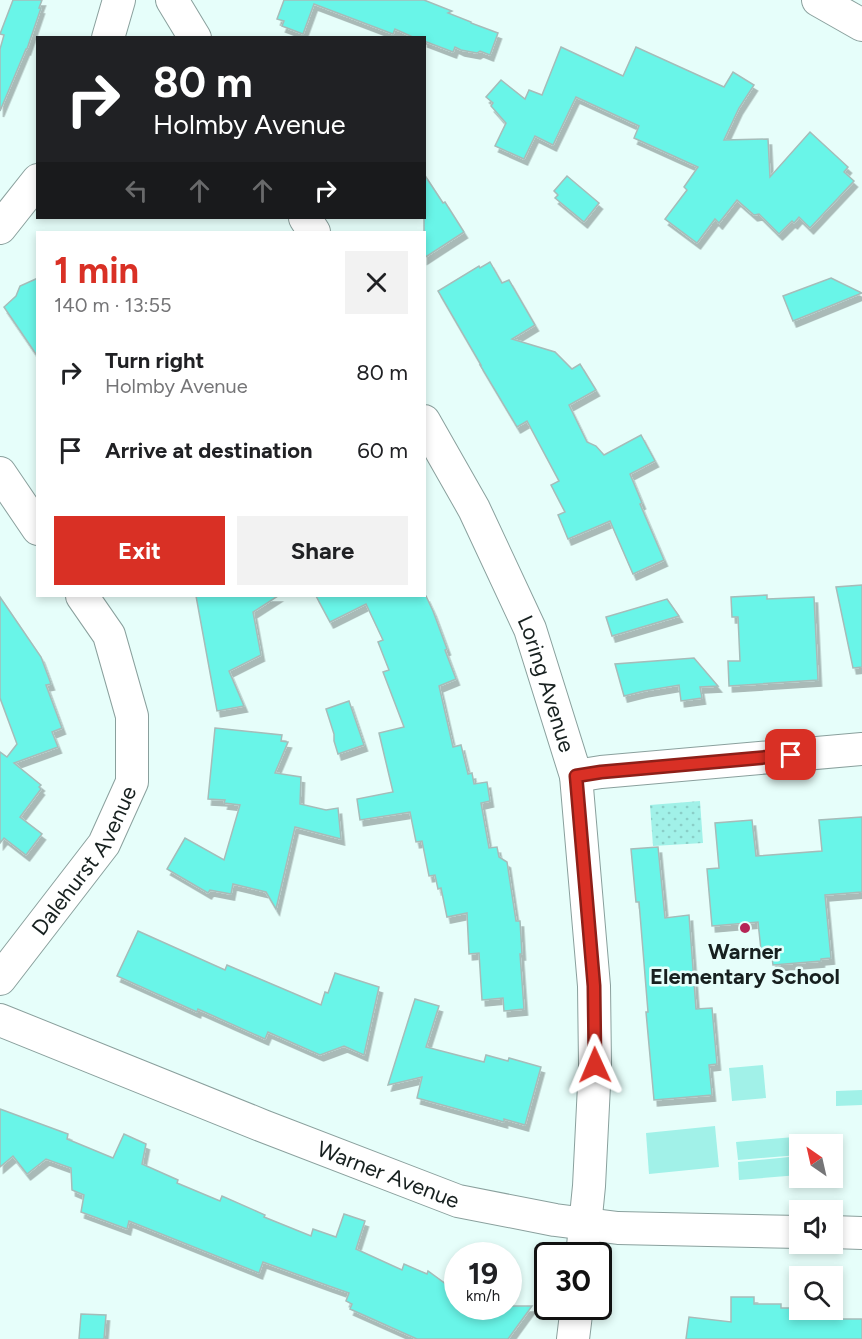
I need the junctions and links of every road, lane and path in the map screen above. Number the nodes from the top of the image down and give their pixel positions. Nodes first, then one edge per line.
1 (119, 0) edge
2 (172, 0) edge
3 (818, 0) edge
4 (862, 25) edge
5 (109, 36) edge
6 (194, 36) edge
7 (36, 183) edge
8 (0, 228) edge
9 (426, 425) edge
10 (0, 473) edge
11 (36, 526) edge
12 (83, 597) edge
13 (862, 749) edge
14 (576, 776) junction
15 (0, 979) edge
16 (0, 1020) edge
17 (585, 1224) junction
18 (789, 1232) edge
19 (843, 1232) edge
20 (862, 1233) edge
21 (583, 1242) edge
22 (575, 1320) edge
23 (573, 1339) edge

1 - 5 street
2 - 6 street
3 - 4 street
7 - 8 street
9 - 14 street, Loring Avenue
10 - 11 street
12 - 15 street, Dalehurst Avenue
13 - 14 street
14 - 17 street, Loring Avenue
16 - 17 street, Warner Avenue
17 - 18 street, Warner Avenue
17 - 21 street, Loring Avenue
19 - 20 street
22 - 23 street

